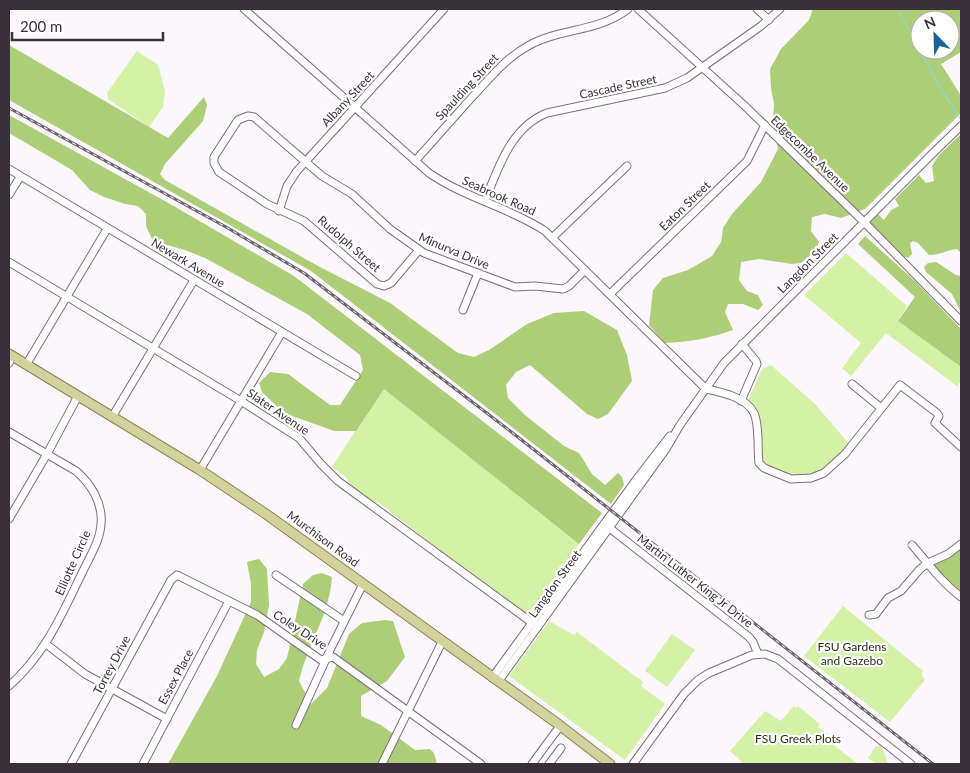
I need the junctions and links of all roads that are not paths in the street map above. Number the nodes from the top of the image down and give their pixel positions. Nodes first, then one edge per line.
1 (244, 9) edge
2 (444, 9) edge
3 (628, 9) edge
4 (638, 9) edge
5 (757, 9) edge
6 (780, 9) edge
7 (769, 20) junction
8 (703, 67) junction
9 (355, 108) junction
10 (765, 125) junction
11 (961, 126) edge
12 (415, 161) junction
13 (304, 162) junction
14 (628, 166) dead end
15 (9, 169) edge
16 (20, 177) junction
17 (9, 195) edge
18 (485, 201) junction
19 (279, 211) junction
20 (865, 223) junction
21 (108, 229) junction
22 (553, 237) junction
23 (419, 250) junction
24 (9, 262) edge
25 (585, 270) junction
26 (478, 273) junction
27 (194, 280) junction
28 (610, 294) junction
29 (66, 297) junction
30 (463, 310) dead end
31 (961, 321) edge
32 (282, 332) junction
33 (742, 344) junction
34 (153, 349) junction
35 (10, 358) edge
36 (26, 365) junction
37 (356, 376) dead end
38 (852, 384) dead end
39 (706, 389) junction
40 (78, 396) junction
41 (241, 401) junction
42 (741, 401) junction
43 (881, 408) junction
44 (112, 417) junction
45 (9, 432) edge
46 (961, 447) edge
47 (47, 454) junction
48 (200, 470) junction
49 (11, 510) edge
50 (9, 519) edge
51 (607, 526) junction
52 (961, 544) edge
53 (912, 546) dead end
54 (928, 563) junction
55 (276, 575) dead end
56 (174, 577) joint
57 (363, 584) junction
58 (961, 596) edge
59 (229, 601) junction
60 (869, 615) dead end
61 (344, 621) junction
62 (535, 624) junction
63 (442, 642) junction
64 (46, 644) junction
65 (758, 654) junction
66 (327, 659) junction
67 (495, 680) junction
68 (9, 686) edge
69 (112, 689) junction
70 (408, 711) junction
71 (167, 719) junction
72 (296, 725) dead end
73 (560, 726) junction
74 (561, 748) dead end
75 (71, 764) edge
76 (143, 764) edge
77 (382, 764) edge
78 (481, 764) edge
79 (532, 764) edge
80 (549, 764) edge
81 (610, 764) edge
82 (633, 764) edge
83 (911, 764) edge

1 - 9 street, Seabrook Road
2 - 9 street, Albany Street
3 - 12 street, Spaulding Street
4 - 8 street, Edgecombe Avenue
5 - 7 street
6 - 7 street, Cascade Street
7 - 8 street, Cascade Street
8 - 10 street, Edgecombe Avenue
8 - 18 street, Cascade Street
9 - 12 street, Seabrook Road
9 - 13 street, Albany Street
10 - 20 street, Edgecombe Avenue
10 - 28 street, Eaton Street
11 - 20 street, Langdon Street
12 - 18 street, Seabrook Road
13 - 19 street, Albany Street
13 - 19 street, Minurva Drive
13 - 23 street, Minurva Drive
14 - 22 street
15 - 16 street, Newark Avenue
16 - 17 street
16 - 21 street, Newark Avenue
18 - 22 street, Seabrook Road
19 - 23 street, Rudolph Street
20 - 31 street, Edgecombe Avenue
20 - 33 street, Langdon Street
21 - 27 street, Newark Avenue
21 - 29 street
22 - 25 street, Seabrook Road
23 - 26 street, Minurva Drive
24 - 29 street, Slater Avenue
25 - 26 street, Minurva Drive
25 - 28 street, Seabrook Road
26 - 30 street
27 - 32 street, Newark Avenue
27 - 34 street
28 - 39 street, Seabrook Road
29 - 34 street, Slater Avenue
29 - 36 street
32 - 37 street, Newark Avenue
32 - 41 street
33 - 39 street, Langdon Street
33 - 42 street
34 - 41 street, Slater Avenue
34 - 44 street
35 - 36 main road, Murchison Road
36 - 40 main road, Murchison Road
38 - 43 street
39 - 42 street, Seabrook Road
39 - 51 street, Langdon Street
40 - 44 main road, Murchison Road
40 - 47 street
41 - 48 street
41 - 62 street, Slater Avenue
42 - 43 street
43 - 46 street
44 - 48 main road, Murchison Road
45 - 47 street, Elliotte Circle
47 - 49 street
47 - 64 street, Elliotte Circle
48 - 57 main road, Murchison Road
49 - 50 street
51 - 62 street, Langdon Street
51 - 65 street, Martin Luther King Jr Drive
52 - 54 street
53 - 54 street
54 - 58 street
54 - 60 street
55 - 61 street
56 - 59 street, Coley Drive
56 - 69 street, Torrey Drive
57 - 61 street
57 - 63 main road, Murchison Road
59 - 66 street, Coley Drive
59 - 71 street, Essex Place
61 - 66 street
62 - 67 street, Langdon Street
63 - 67 main road, Murchison Road
63 - 70 street
64 - 68 street, Elliotte Circle
64 - 69 street
65 - 82 street
65 - 83 street
66 - 70 street, Coley Drive
66 - 72 street
67 - 73 main road, Murchison Road
69 - 71 street
69 - 75 street, Torrey Drive
70 - 77 street
70 - 78 street, Coley Drive
71 - 76 street, Essex Place
73 - 79 street
73 - 81 main road, Murchison Road
74 - 80 street

